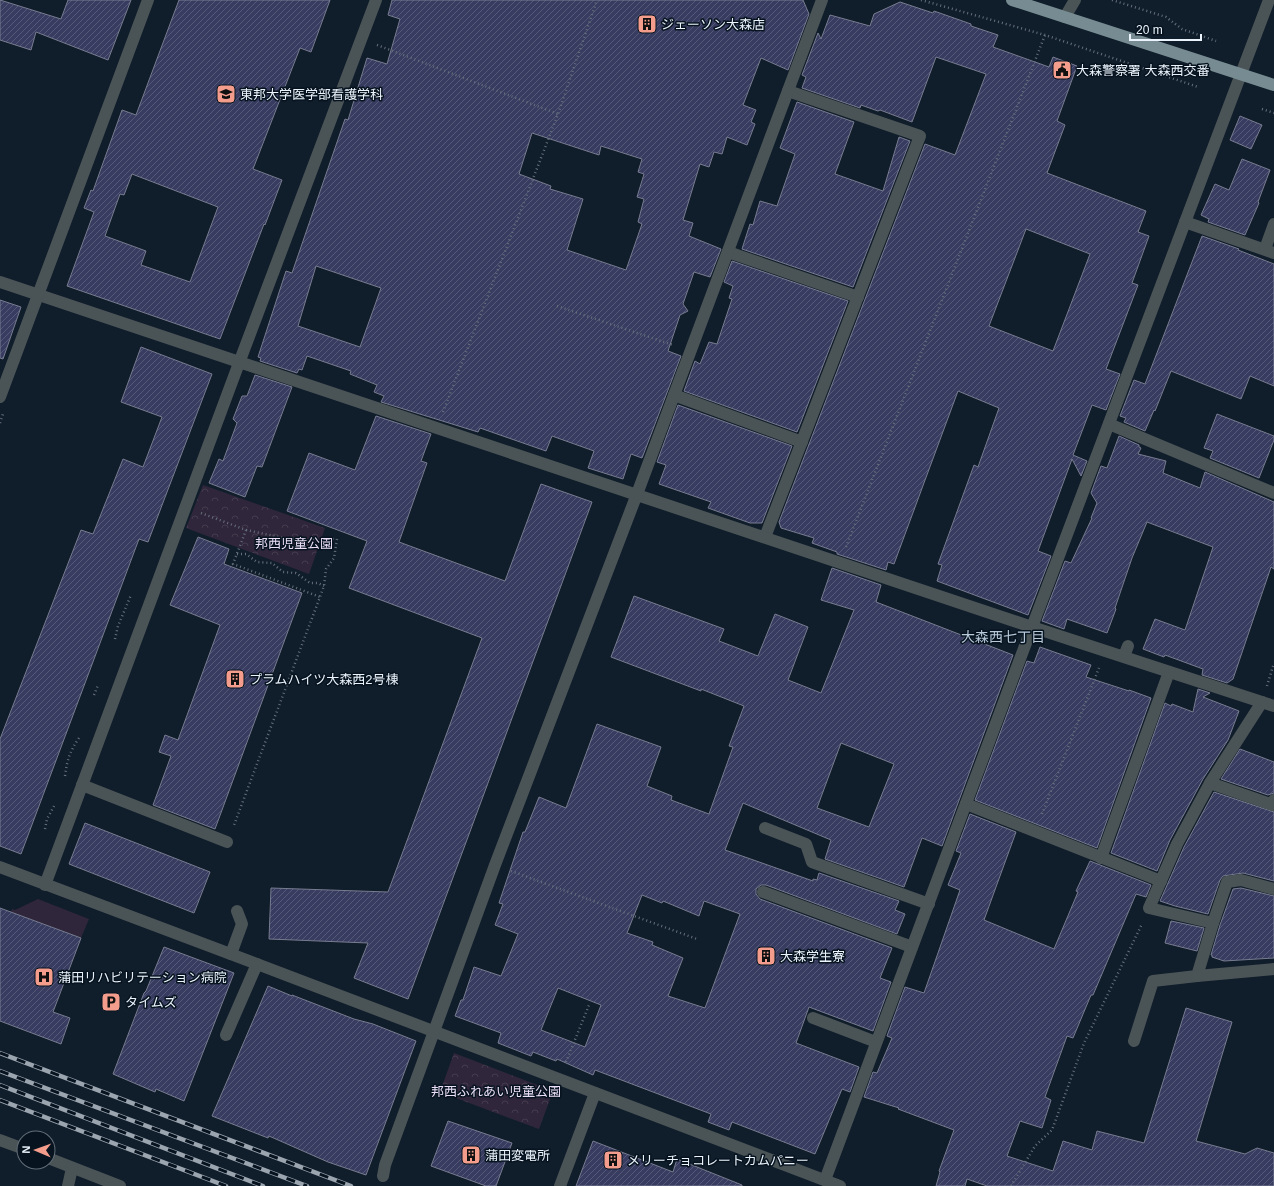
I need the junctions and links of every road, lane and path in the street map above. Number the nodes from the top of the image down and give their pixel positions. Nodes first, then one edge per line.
1 (148, 0) edge
2 (376, 0) edge
3 (597, 0) edge
4 (822, 0) edge
5 (921, 0) edge
6 (1012, 0) edge
7 (1075, 0) edge
8 (1112, 0) edge
9 (1269, 0) edge
10 (1065, 17) junction
11 (1045, 35) junction
12 (361, 39) junction
13 (1216, 41) dead end
14 (1241, 74) junction
15 (1274, 85) edge
16 (1198, 87) dead end
17 (788, 91) junction
18 (1262, 109) dead end
19 (1274, 113) edge
20 (558, 114) junction
21 (1185, 222) junction
22 (1274, 224) edge
23 (1269, 251) edge
24 (728, 252) junction
25 (0, 282) edge
26 (38, 295) junction
27 (858, 297) junction
28 (557, 306) dead end
29 (690, 351) junction
30 (239, 363) junction
31 (1, 392) edge
32 (674, 395) junction
33 (5, 408) dead end
34 (0, 423) edge
35 (1108, 424) junction
36 (437, 428) junction
37 (802, 442) junction
38 (637, 494) junction
39 (1274, 494) edge
40 (186, 507) junction
41 (246, 530) junction
42 (765, 537) junction
43 (237, 554) junction
44 (840, 562) junction
45 (324, 586) junction
46 (320, 597) junction
47 (1032, 627) junction
48 (1106, 651) junction
49 (1169, 672) junction
50 (1262, 702) junction
51 (1274, 706) edge
52 (1210, 783) junction
53 (82, 785) junction
54 (1274, 800) edge
55 (966, 804) junction
56 (765, 828) dead end
57 (1035, 832) junction
58 (227, 842) joint
59 (1101, 858) junction
60 (495, 865) junction
61 (0, 867) edge
62 (1161, 881) junction
63 (45, 885) junction
64 (1274, 889) edge
65 (762, 892) dead end
66 (928, 904) junction
67 (1149, 908) junction
68 (236, 911) dead end
69 (1213, 923) junction
70 (697, 939) dead end
71 (912, 947) junction
72 (231, 954) junction
73 (257, 964) junction
74 (1274, 969) edge
75 (1197, 976) junction
76 (589, 1005) dead end
77 (813, 1018) dead end
78 (434, 1031) junction
79 (226, 1035) dead end
80 (1134, 1041) dead end
81 (876, 1042) junction
82 (559, 1079) junction
83 (595, 1093) junction
84 (0, 1140) edge
85 (16, 1146) edge
86 (56, 1161) edge
87 (72, 1168) junction
88 (383, 1176) dead end
89 (825, 1180) junction
90 (68, 1186) edge
91 (120, 1186) edge
92 (560, 1186) edge
93 (840, 1186) edge
94 (1011, 1186) edge

1 - 26 street
2 - 12 street
3 - 20 path
4 - 17 street
5 - 11 path
6 - 10 main road
7 - 10 street
8 - 13 path
9 - 14 street
10 - 14 main road
11 - 16 path
11 - 44 path
12 - 20 path
12 - 30 street
14 - 15 main road
14 - 21 street
17 - 24 street
17 - 27 street
18 - 19 path
20 - 36 path
21 - 23 street
21 - 35 street
22 - 23 street
24 - 27 street
24 - 29 street
25 - 26 street
26 - 30 street
26 - 31 street
27 - 37 street
28 - 29 path
29 - 32 street
30 - 36 street
30 - 40 street
32 - 37 street
32 - 38 street
33 - 34 path
35 - 39 street
35 - 47 street
36 - 38 street
37 - 42 street
38 - 42 street
38 - 60 street
40 - 41 path
40 - 53 street
41 - 43 path
41 - 45 path
42 - 44 street
43 - 45 path
43 - 46 path
44 - 47 street
45 - 46 path
46 - 58 path
47 - 48 street
47 - 55 street
48 - 49 street
48 - 57 path
49 - 50 street
49 - 59 street
50 - 51 street
50 - 52 street
52 - 54 street
52 - 62 street
53 - 58 street
53 - 63 street
55 - 57 street
55 - 66 street
56 - 66 street
57 - 59 street
59 - 62 street
60 - 70 path
60 - 78 street
61 - 63 street
62 - 67 street
63 - 72 street
64 - 69 street
65 - 71 street
66 - 71 street
67 - 69 street
67 - 94 path
68 - 72 street
69 - 75 street
71 - 81 street
72 - 73 street
73 - 78 street
73 - 79 street
74 - 75 street
75 - 80 street
76 - 82 path
77 - 81 street
78 - 82 street
78 - 88 street
81 - 89 street
82 - 83 street
83 - 89 street
83 - 92 street
84 - 85 street
86 - 87 street
87 - 90 street
87 - 91 street
89 - 93 street

